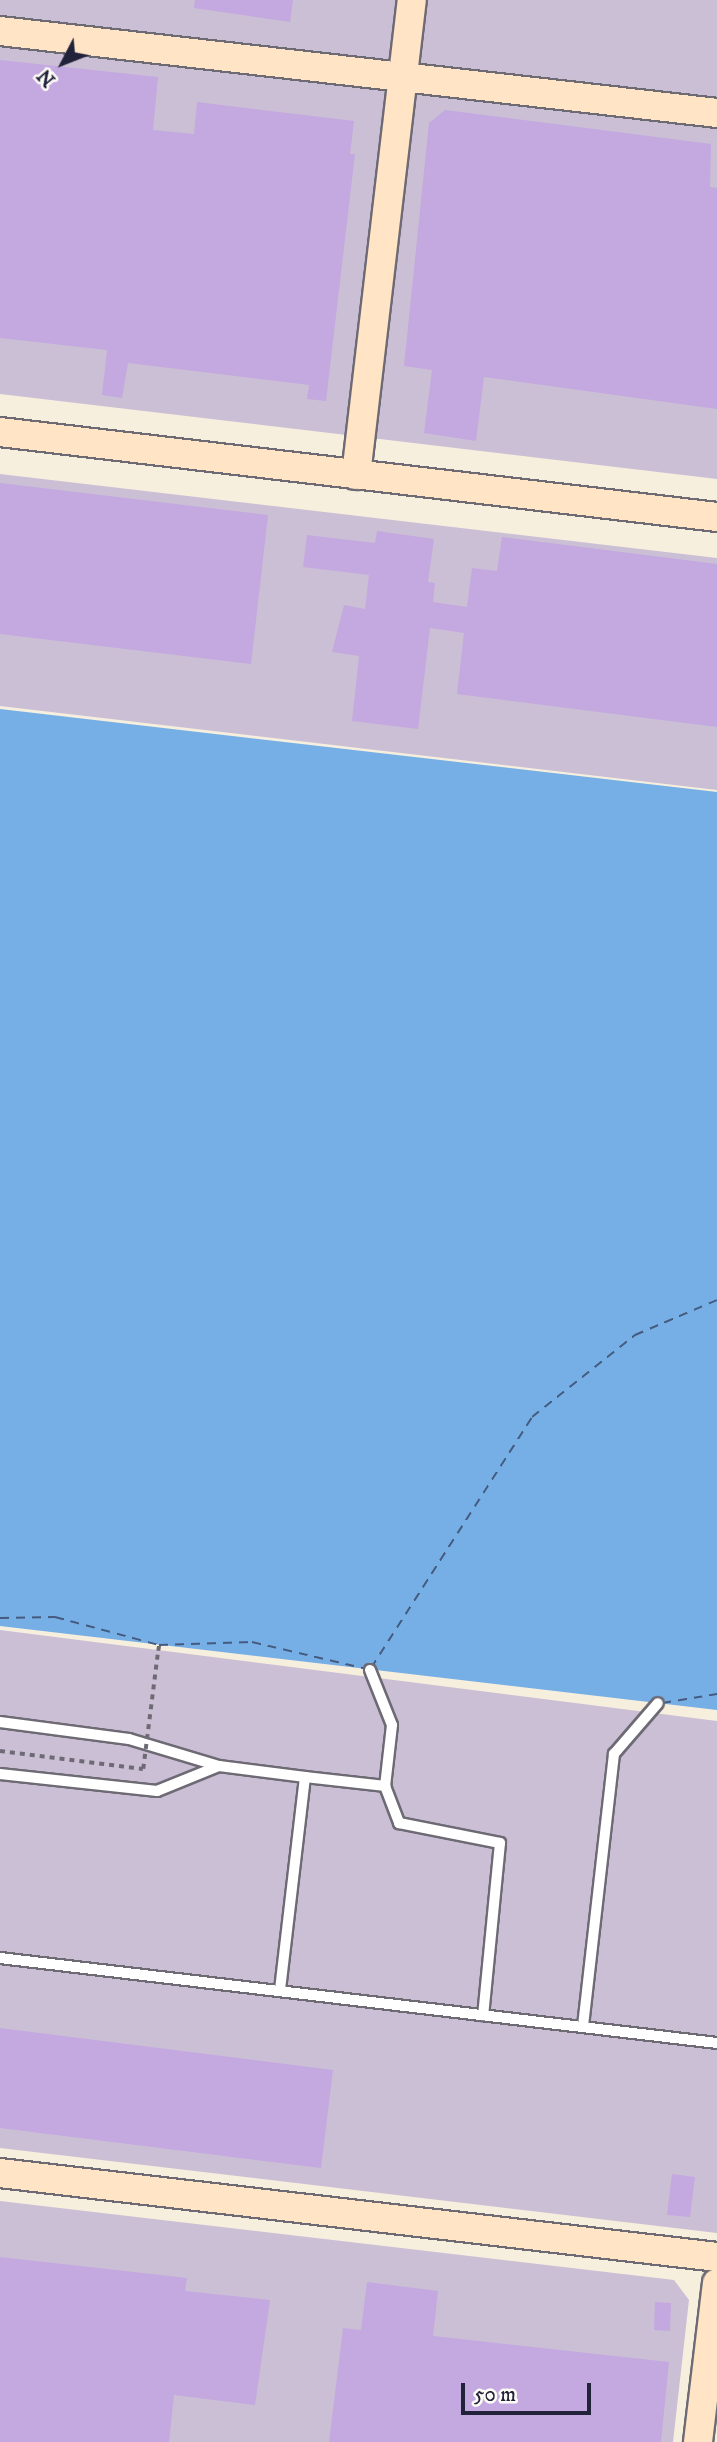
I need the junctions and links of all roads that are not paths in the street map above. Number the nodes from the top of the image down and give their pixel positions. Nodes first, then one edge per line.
1 (412, 0) edge
2 (0, 31) edge
3 (403, 75) junction
4 (717, 113) edge
5 (0, 432) edge
6 (356, 475) junction
7 (717, 517) edge
8 (370, 1670) dead end
9 (658, 1703) dead end
10 (0, 1722) edge
11 (219, 1766) junction
12 (0, 1774) edge
13 (305, 1777) junction
14 (385, 1786) junction
15 (0, 1958) edge
16 (280, 1991) junction
17 (483, 2014) junction
18 (583, 2026) junction
19 (717, 2043) edge
20 (0, 2173) edge
21 (717, 2257) edge
22 (717, 2283) edge
23 (698, 2442) edge

1 - 3 street
2 - 3 street
3 - 4 street
3 - 6 street
5 - 6 street
6 - 7 street
8 - 14 lane
9 - 18 lane
10 - 11 lane
11 - 12 lane
11 - 13 lane
13 - 14 lane
13 - 16 lane
14 - 17 lane
15 - 16 lane
16 - 17 lane
17 - 18 lane
18 - 19 lane
20 - 21 street
22 - 23 street

